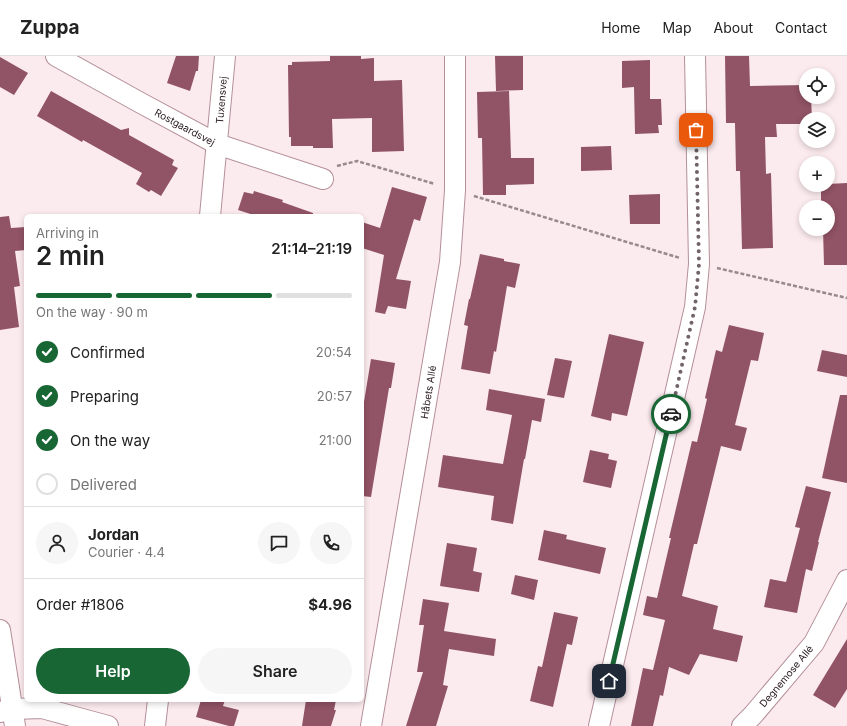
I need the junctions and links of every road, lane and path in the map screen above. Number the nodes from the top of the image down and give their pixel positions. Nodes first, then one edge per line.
1 (56, 56) edge
2 (225, 56) edge
3 (455, 56) edge
4 (695, 56) edge
5 (217, 144) junction
6 (323, 179) joint
7 (455, 190) junction
8 (210, 214) edge
9 (699, 264) junction
10 (847, 298) edge
11 (847, 580) edge
12 (0, 630) edge
13 (158, 702) edge
14 (9, 716) edge
15 (108, 726) edge
16 (156, 726) edge
17 (371, 726) edge
18 (599, 726) edge
19 (742, 726) edge

1 - 5 street, Rostgaardsvej
2 - 5 street, Tuxensvej
3 - 7 street, Håbets Allé
4 - 9 street
5 - 6 street, Rostgaardsvej
5 - 8 street, Tuxensvej
6 - 7 path
7 - 9 path
7 - 17 street, Håbets Allé
9 - 10 path
9 - 18 street
11 - 19 street, Degnemose Allé
12 - 14 street
13 - 16 street
14 - 15 street

